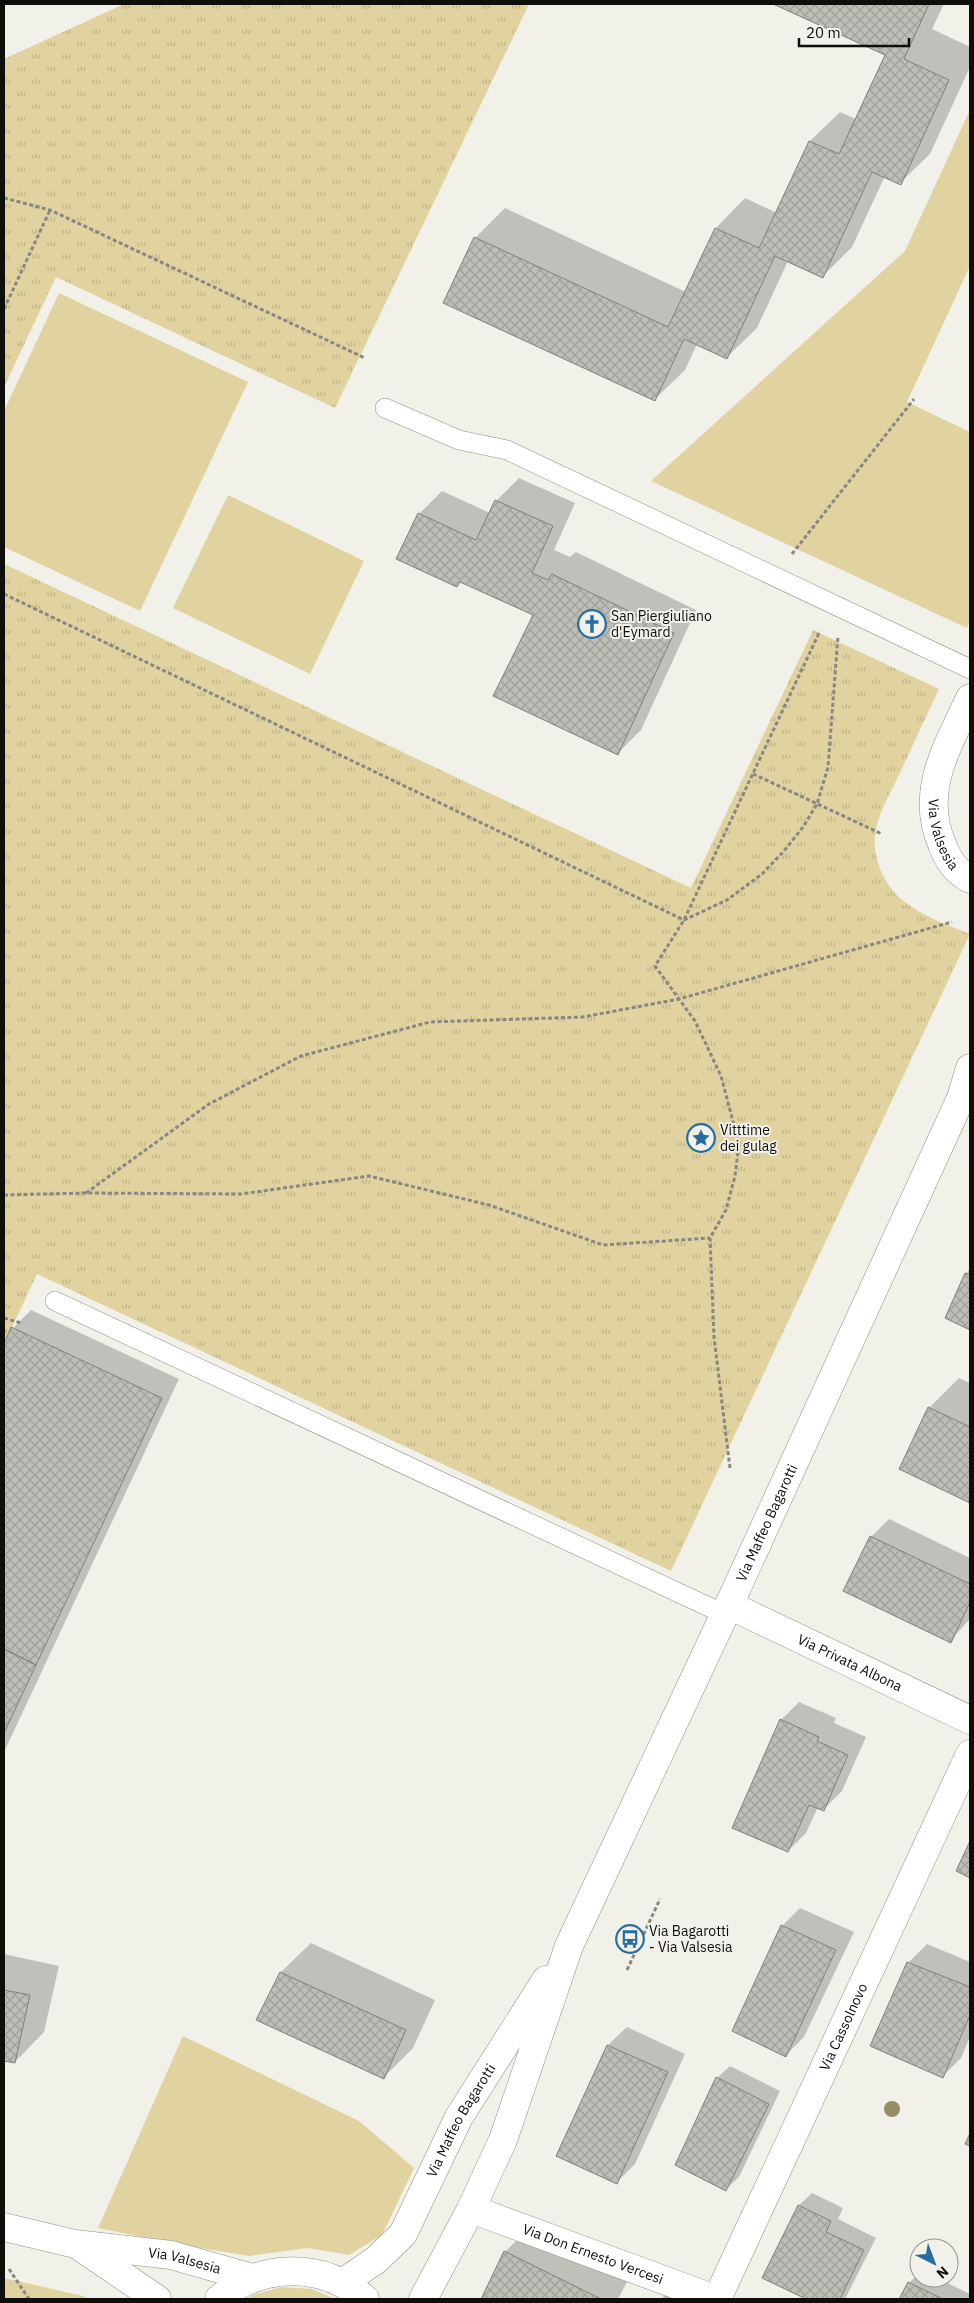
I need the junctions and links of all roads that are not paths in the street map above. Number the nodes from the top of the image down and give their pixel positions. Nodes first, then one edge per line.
1 (385, 408) dead end
2 (970, 669) edge
3 (970, 698) edge
4 (970, 879) edge
5 (970, 1068) edge
6 (966, 1091) edge
7 (55, 1301) dead end
8 (726, 1610) junction
9 (970, 1720) edge
10 (970, 1754) edge
11 (569, 1946) junction
12 (471, 2209) junction
13 (4, 2226) edge
14 (75, 2244) junction
15 (252, 2278) junction
16 (342, 2283) junction
17 (157, 2299) edge
18 (219, 2299) edge
19 (365, 2299) edge
20 (423, 2299) edge
21 (716, 2299) edge

1 - 2 lane
3 - 4 street, Via Valsesia
5 - 6 street, Via Maffeo Bagarotti
6 - 8 street, Via Maffeo Bagarotti
7 - 8 lane
8 - 9 street, Via Privata Albona
8 - 11 street, Via Maffeo Bagarotti
10 - 21 street, Via Cassolnovo
11 - 12 street, Via Maffeo Bagarotti
11 - 16 street, Via Maffeo Bagarotti
12 - 20 street, Via Maffeo Bagarotti
12 - 21 street, Via Don Ernesto Vercesi
13 - 14 street, Via Valsesia
14 - 15 street, Via Valsesia
14 - 17 street, Via Valsesia
15 - 16 street
15 - 18 street, Via Valsesia
16 - 19 street

